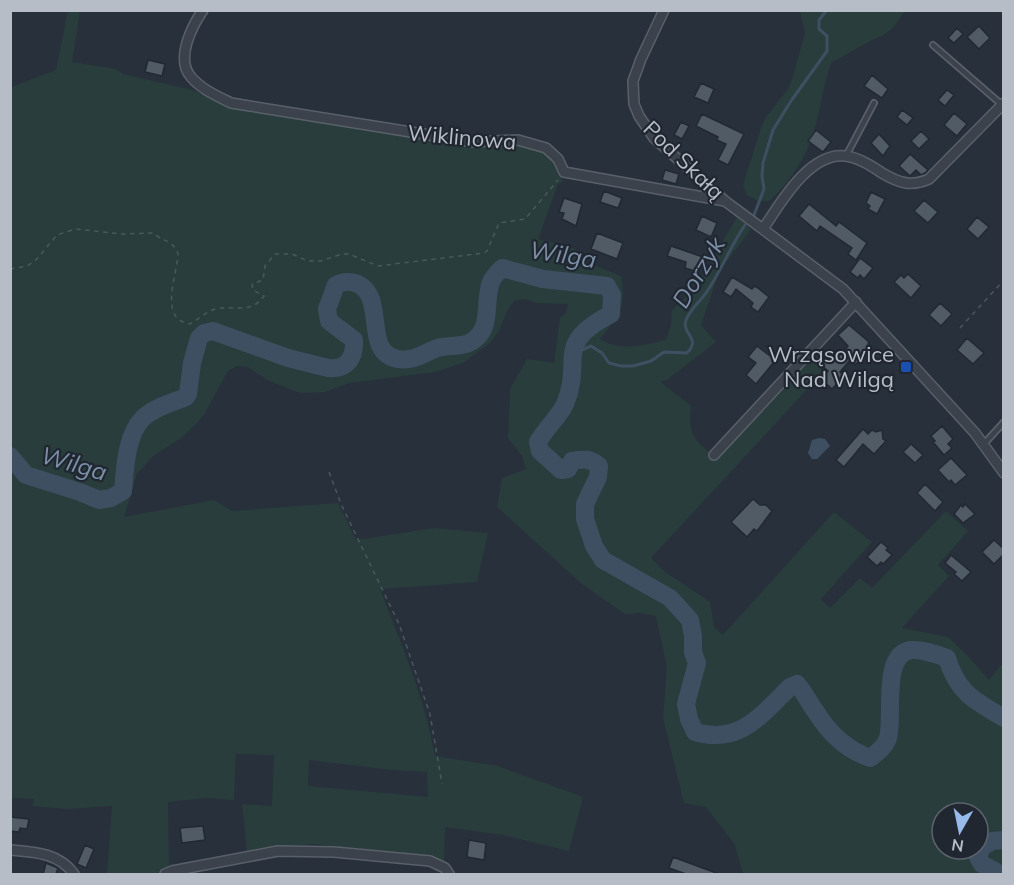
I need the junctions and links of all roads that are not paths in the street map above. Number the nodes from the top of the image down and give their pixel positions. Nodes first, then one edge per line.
1 (203, 10) edge
2 (664, 10) edge
3 (933, 45) dead end
4 (874, 103) dead end
5 (1002, 104) edge
6 (846, 156) junction
7 (725, 201) junction
8 (763, 229) junction
9 (856, 302) junction
10 (1004, 422) edge
11 (983, 445) junction
12 (714, 455) dead end
13 (1004, 473) edge
14 (10, 850) edge
15 (74, 874) edge
16 (165, 874) edge
17 (449, 874) edge

1 - 7 street, Wiklinowa
2 - 7 street, Pod Skałą
3 - 5 lane
4 - 6 lane
5 - 6 street
6 - 8 street
7 - 8 street, Pod Skałą
8 - 9 street, Pod Skałą
9 - 11 street, Pod Skałą
9 - 12 street
10 - 11 lane
11 - 13 street, Pod Skałą
14 - 15 street
16 - 17 street

